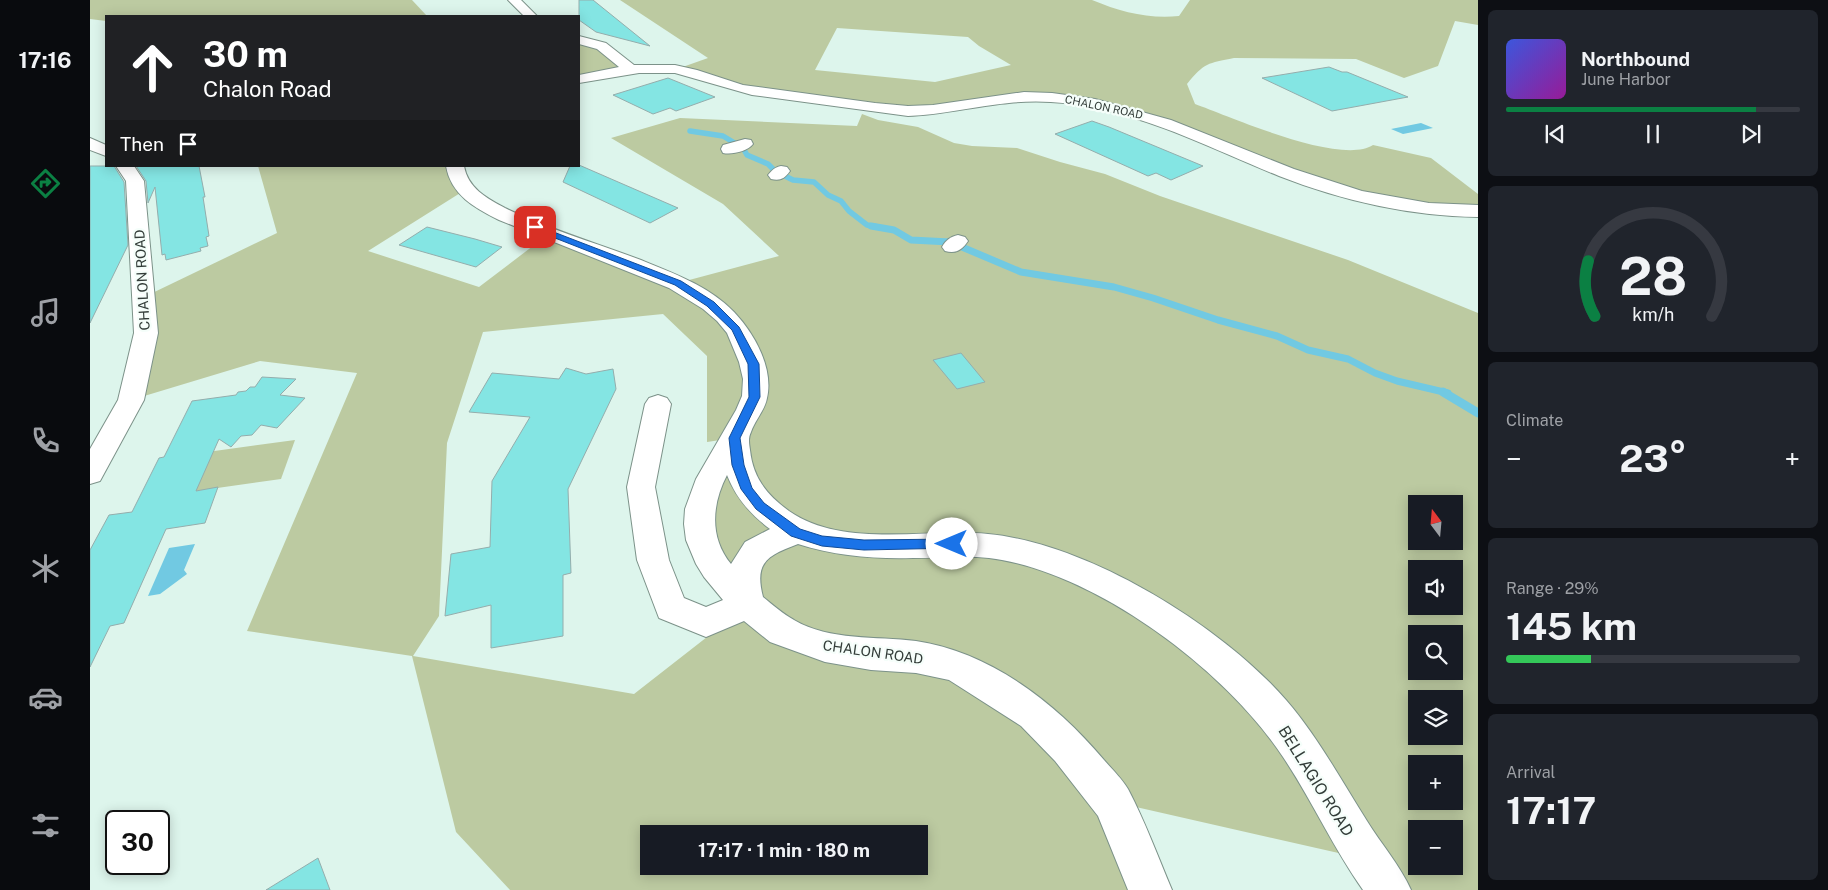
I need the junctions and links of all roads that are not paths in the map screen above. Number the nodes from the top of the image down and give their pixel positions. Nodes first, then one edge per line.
1 (514, 0) edge
2 (529, 15) edge
3 (580, 40) edge
4 (630, 68) junction
5 (580, 79) edge
6 (90, 143) edge
7 (105, 150) edge
8 (126, 167) edge
9 (454, 167) edge
10 (1478, 211) edge
11 (658, 404) dead end
12 (734, 438) junction
13 (90, 474) edge
14 (796, 532) junction
15 (748, 605) junction
16 (1150, 890) edge
17 (1389, 890) edge

1 - 2 street
3 - 4 street
4 - 5 street, CHALON ROAD
4 - 10 street, CHALON ROAD
6 - 7 street
8 - 13 street, CHALON ROAD
9 - 12 street
11 - 15 street
12 - 14 street
12 - 15 street, CHALON ROAD
14 - 15 street
14 - 17 street, BELLAGIO ROAD
15 - 16 street, CHALON ROAD

